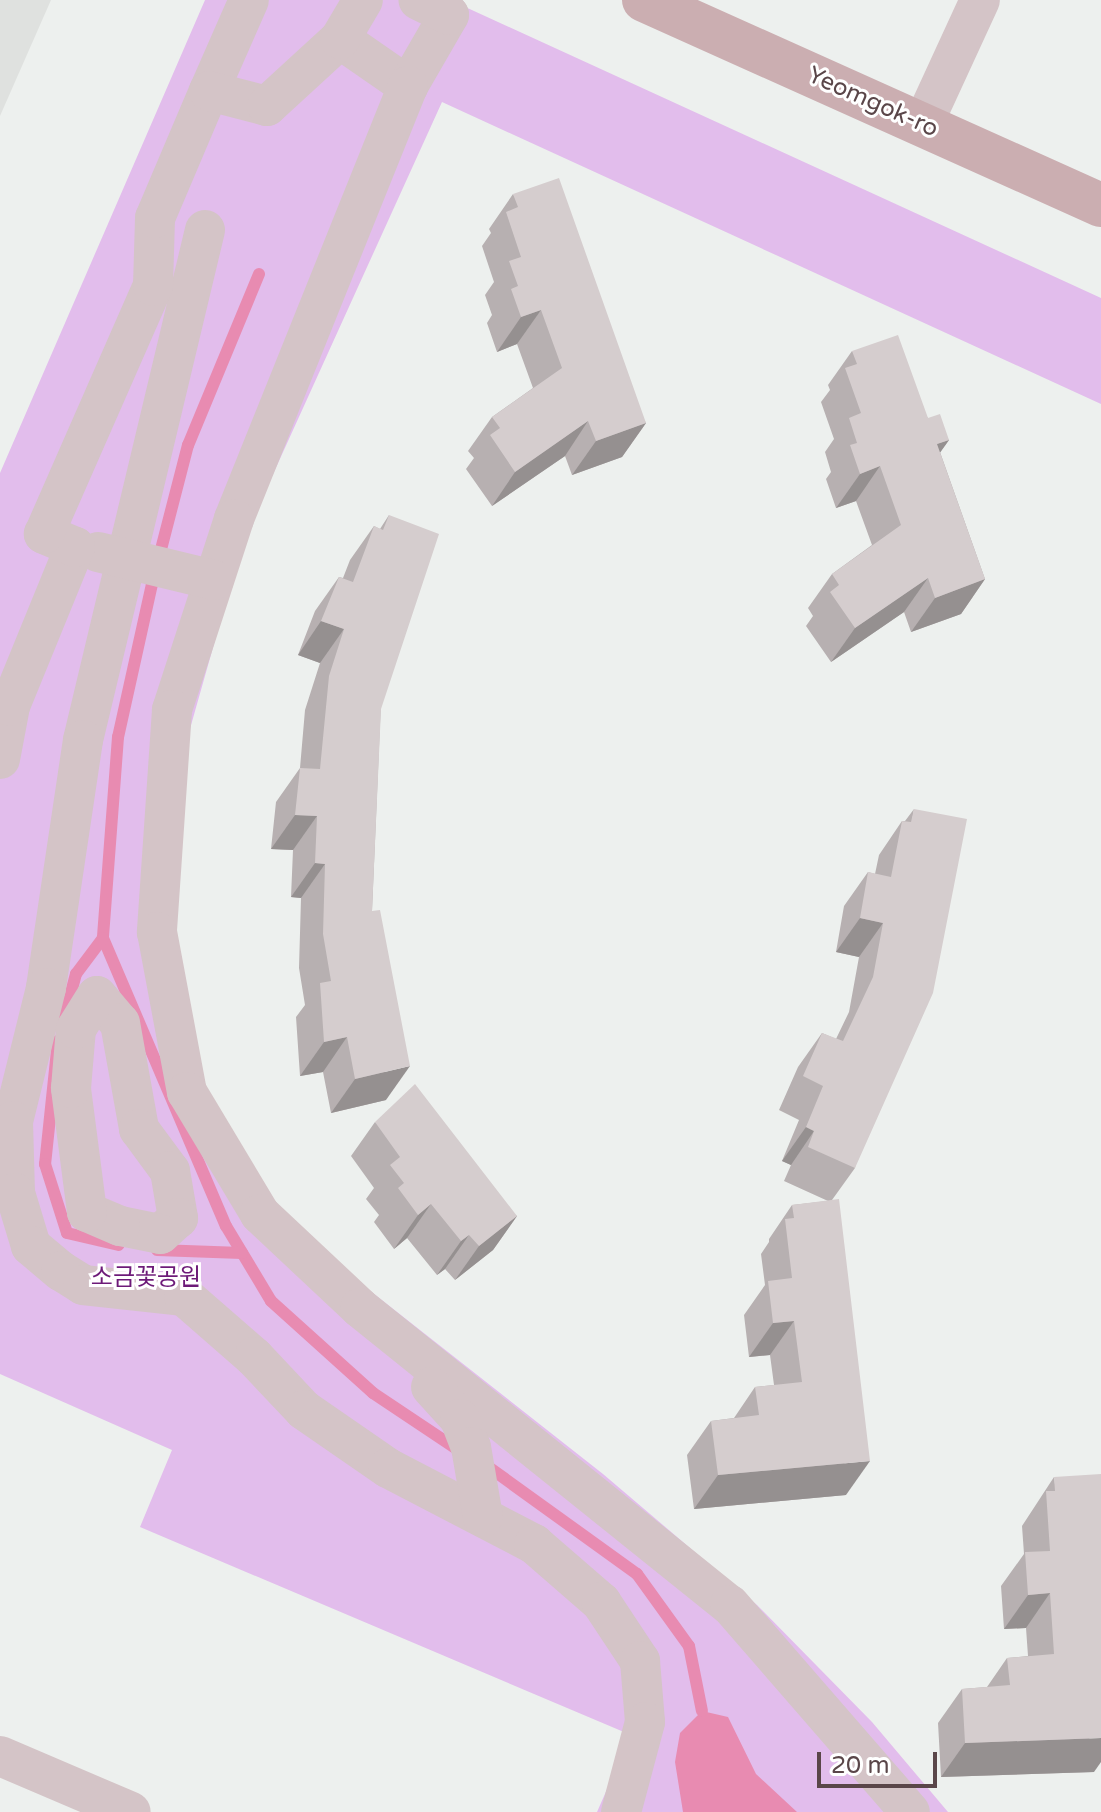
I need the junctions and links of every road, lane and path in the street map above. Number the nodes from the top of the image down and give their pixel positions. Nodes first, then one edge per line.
1 (249, 0) edge
2 (363, 0) edge
3 (418, 0) edge
4 (644, 0) edge
5 (980, 0) edge
6 (340, 39) junction
7 (408, 86) junction
8 (209, 91) junction
9 (923, 124) junction
10 (1101, 205) edge
11 (205, 230) dead end
12 (75, 547) junction
13 (126, 558) junction
14 (214, 580) junction
15 (0, 759) edge
16 (14, 1062) edge
17 (72, 1073) junction
18 (191, 1100) junction
19 (139, 1129) junction
20 (80, 1184) junction
21 (9, 1207) edge
22 (360, 1308) junction
23 (483, 1517) junction
24 (0, 1756) edge
25 (131, 1812) edge
26 (621, 1812) edge
27 (910, 1812) edge

1 - 8 street
2 - 6 street
3 - 7 street
4 - 9 main road, Yeomgok-ro
5 - 9 street
6 - 7 street
6 - 8 street
7 - 14 street
8 - 12 street
9 - 10 main road, Yeomgok-ro
11 - 13 street
12 - 13 street
12 - 15 street
13 - 14 street
13 - 16 street
14 - 18 street
16 - 17 street
16 - 21 street
17 - 19 street
17 - 20 street
18 - 19 street
18 - 22 street
19 - 20 street
20 - 21 street
21 - 23 street
22 - 23 street
22 - 27 street
23 - 26 street
24 - 25 street

